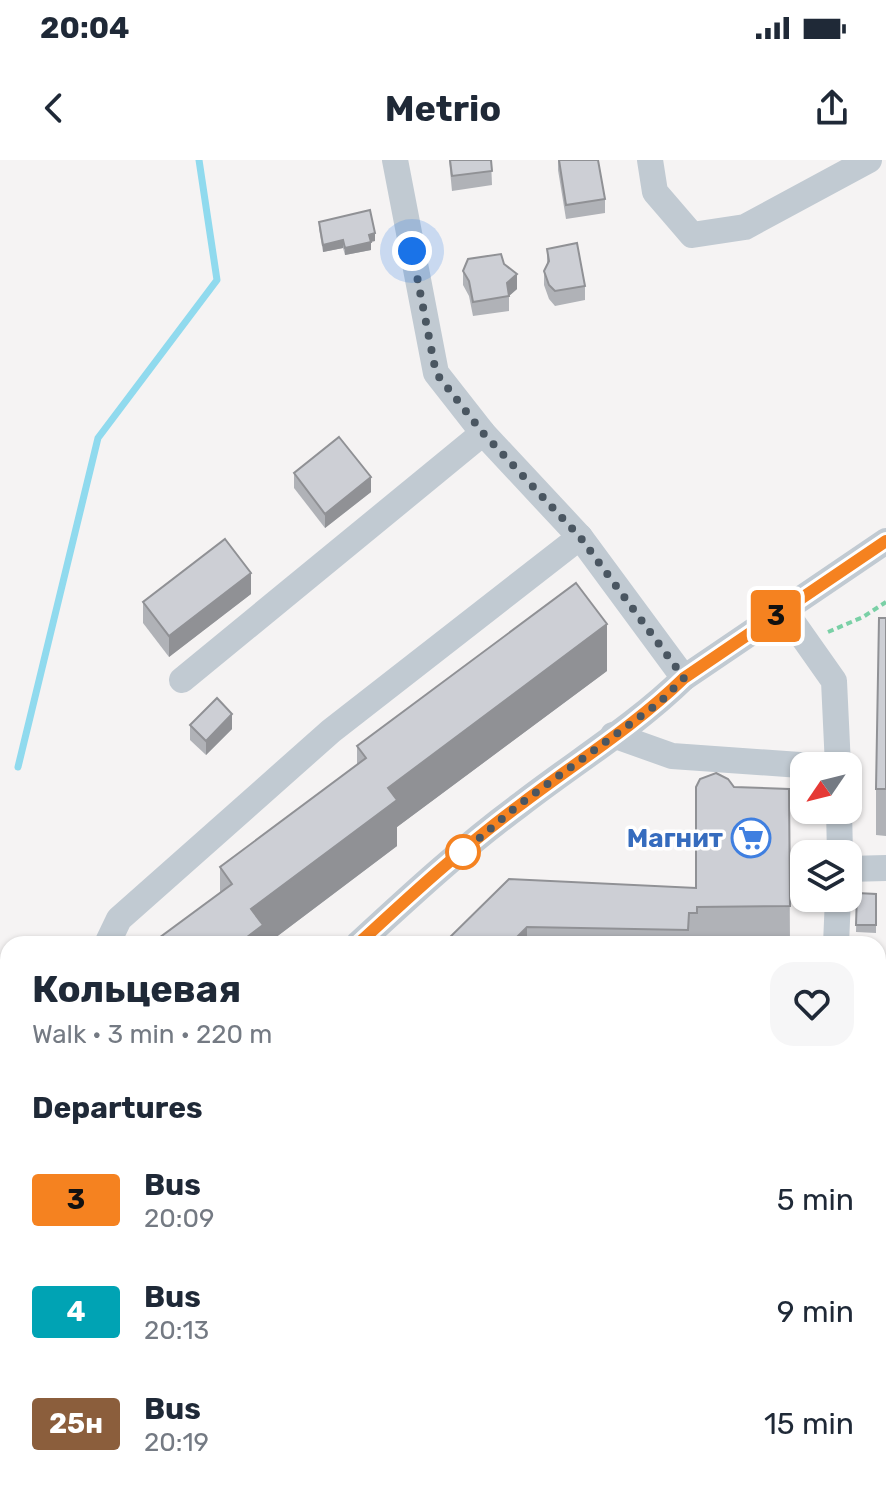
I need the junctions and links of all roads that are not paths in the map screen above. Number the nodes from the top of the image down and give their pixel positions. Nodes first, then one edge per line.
1 (395, 160) edge
2 (650, 160) edge
3 (869, 160) edge
4 (483, 433) junction
5 (580, 537) junction
6 (886, 541) edge
7 (784, 610) junction
8 (684, 678) junction
9 (182, 680) dead end
10 (613, 735) junction
11 (837, 752) edge
12 (790, 764) edge
13 (886, 868) edge
14 (862, 869) edge
15 (837, 912) edge
16 (111, 936) edge
17 (366, 936) edge
18 (836, 936) edge

1 - 4 street
2 - 3 street
4 - 5 street
4 - 9 street
5 - 8 street
5 - 16 street
6 - 7 street
7 - 8 street
7 - 11 street
8 - 10 street
10 - 12 street
10 - 17 street
13 - 14 street
15 - 18 street

